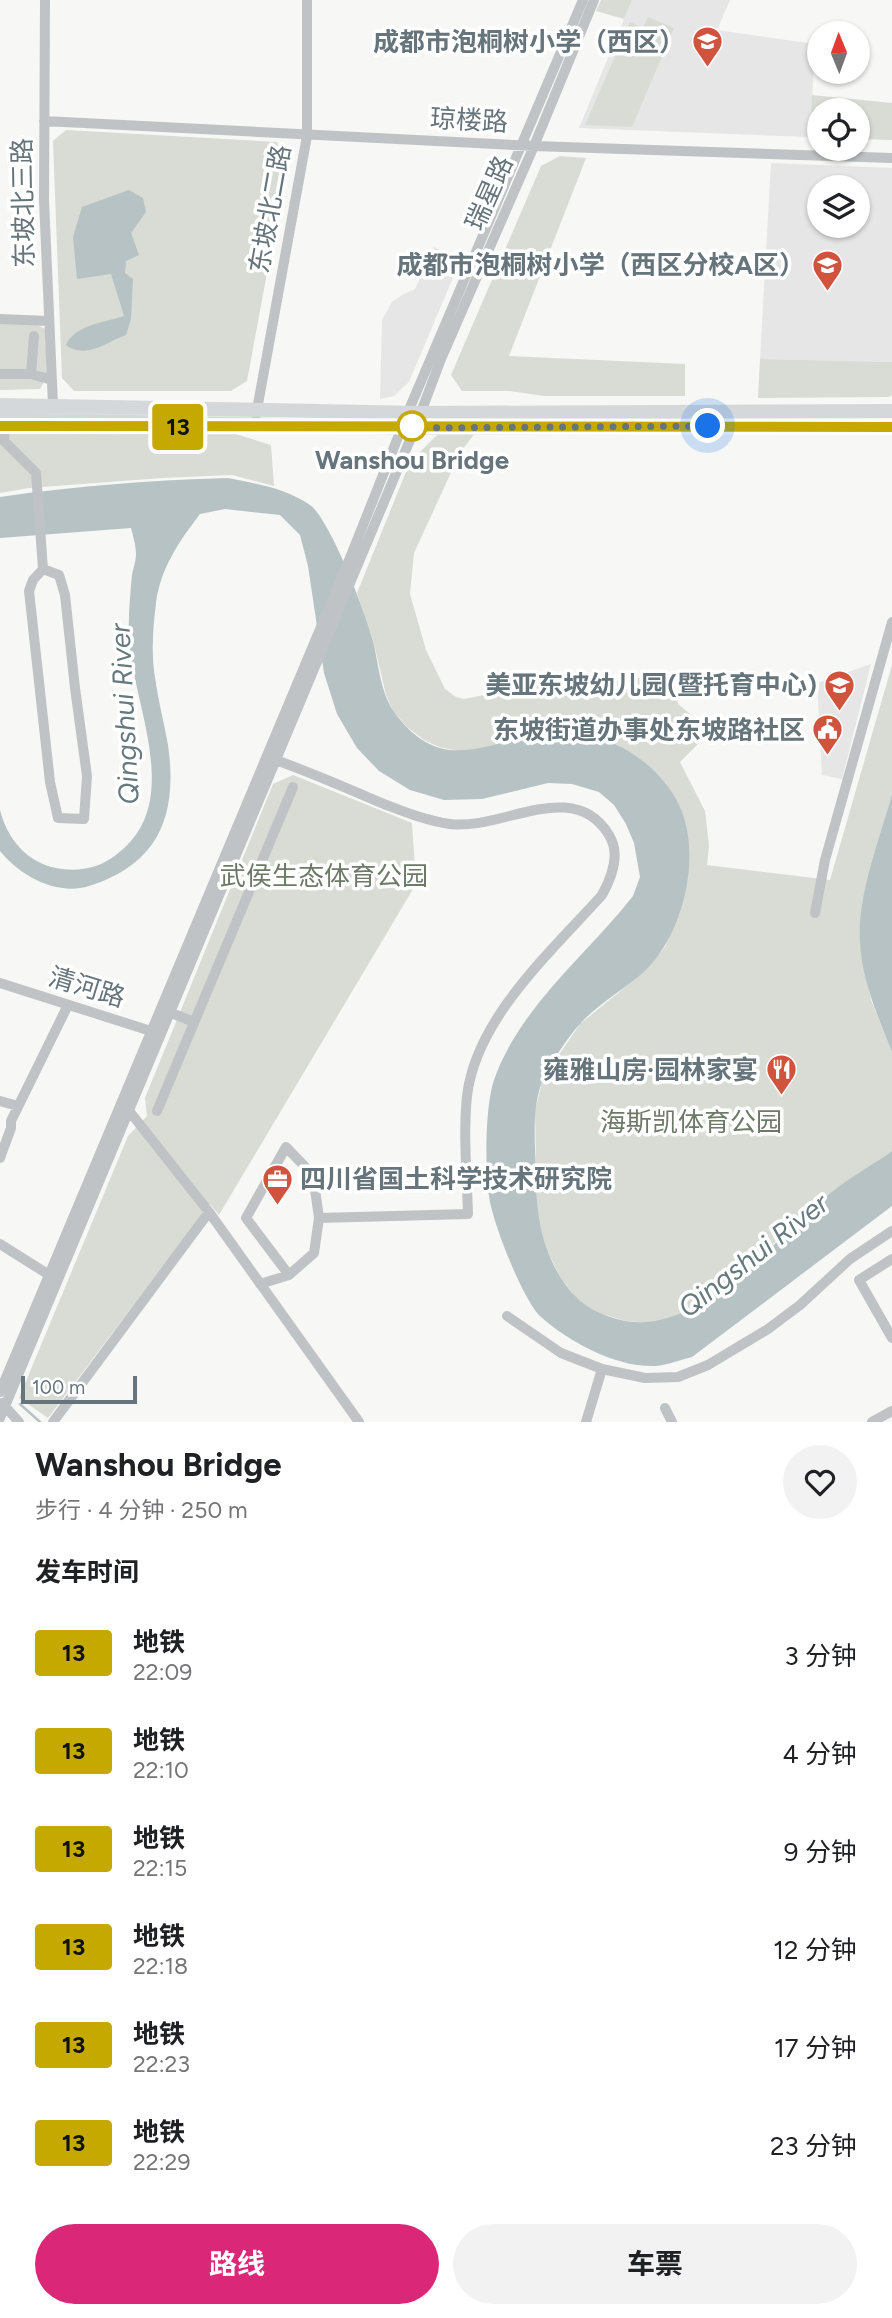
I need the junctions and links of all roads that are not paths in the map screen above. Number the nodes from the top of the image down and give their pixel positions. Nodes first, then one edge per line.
1 (45, 0) edge
2 (307, 0) edge
3 (583, 0) edge
4 (594, 0) edge
5 (44, 121) junction
6 (307, 136) junction
7 (528, 146) junction
8 (892, 158) edge
9 (0, 319) edge
10 (49, 321) junction
11 (34, 337) dead end
12 (0, 374) edge
13 (31, 374) junction
14 (52, 380) junction
15 (0, 405) edge
16 (53, 405) junction
17 (892, 411) edge
18 (414, 412) junction
19 (256, 417) junction
20 (3, 419) edge
21 (892, 426) edge
22 (409, 427) junction
23 (356, 556) junction
24 (43, 569) junction
25 (892, 622) edge
26 (271, 759) junction
27 (293, 787) dead end
28 (815, 913) dead end
29 (0, 983) edge
30 (68, 1005) junction
31 (169, 1012) junction
32 (194, 1022) junction
33 (155, 1032) junction
34 (0, 1101) edge
35 (18, 1106) junction
36 (125, 1106) junction
37 (157, 1111) dead end
38 (0, 1158) edge
39 (209, 1212) junction
40 (319, 1217) junction
41 (892, 1231) edge
42 (0, 1244) edge
43 (892, 1259) edge
44 (289, 1275) junction
45 (53, 1277) junction
46 (260, 1284) junction
47 (507, 1316) dead end
48 (892, 1338) edge
49 (602, 1369) junction
50 (0, 1392) edge
51 (2, 1403) edge
52 (665, 1408) dead end
53 (892, 1410) edge
54 (0, 1418) edge
55 (19, 1422) edge
56 (53, 1422) edge
57 (359, 1422) edge
58 (586, 1422) edge
59 (672, 1422) edge
60 (872, 1422) edge

1 - 5 street, 东坡北三路
2 - 6 street, 东坡北二路
3 - 7 street, 瑞星路
4 - 7 street, 瑞星路
5 - 6 street, 琼楼路
5 - 10 street, 东坡北三路
6 - 7 street, 琼楼路
6 - 19 street, 东坡北二路
7 - 8 street, 琼楼路
7 - 18 street, 瑞星路
9 - 10 street
10 - 14 street, 东坡北三路
11 - 13 street
12 - 13 street
13 - 14 street
14 - 16 street, 东坡北三路
15 - 16 main road
16 - 19 main road
17 - 18 main road
18 - 19 main road
18 - 22 street, 瑞星路
19 - 20 main road
19 - 22 main road
20 - 24 street
21 - 22 main road
22 - 23 street, 瑞星路
23 - 26 street
23 - 26 street
24 - 24 street
25 - 28 street
26 - 31 street
26 - 33 street
26 - 40 street
27 - 32 street
29 - 30 street, 清河路
30 - 33 street, 清河路
30 - 35 street
31 - 32 street
31 - 33 street
32 - 37 street
33 - 36 street
34 - 35 street
35 - 38 street
36 - 39 street
36 - 45 street
39 - 46 street
39 - 56 street
40 - 44 street
40 - 44 street
41 - 49 street
42 - 45 street
43 - 48 street
44 - 46 street
45 - 50 street
45 - 51 street
46 - 57 street
47 - 49 street
49 - 58 street
51 - 54 street
51 - 55 street
52 - 59 street
53 - 60 street

